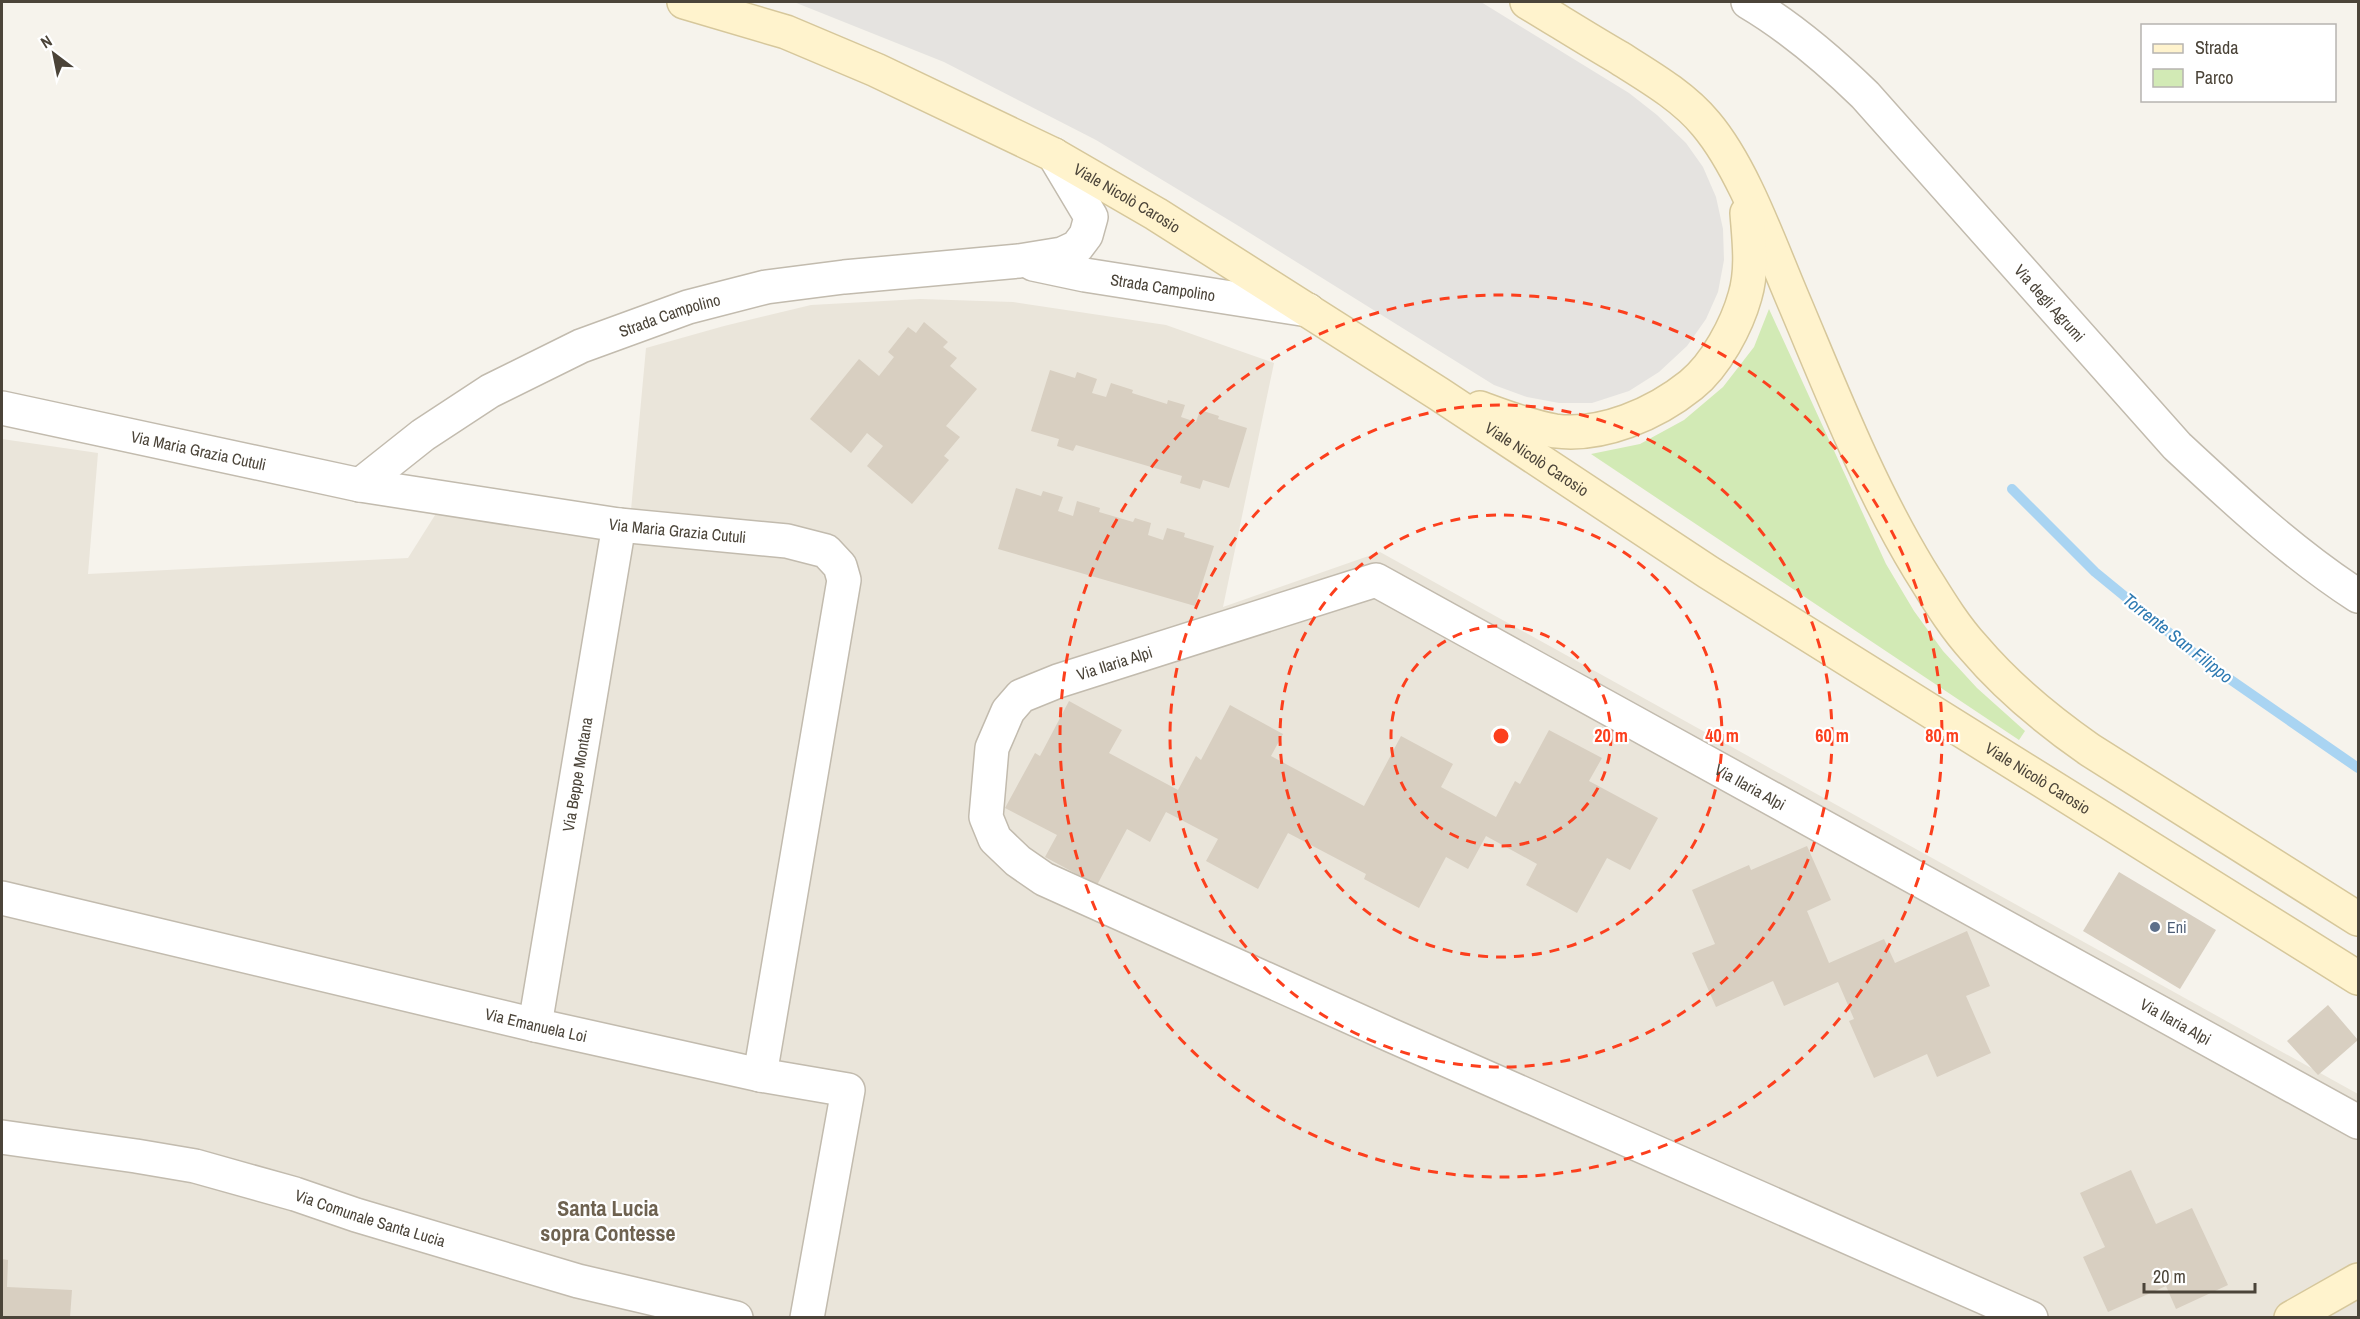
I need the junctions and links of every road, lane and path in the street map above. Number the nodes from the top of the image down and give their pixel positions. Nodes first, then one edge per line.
1 (684, 2) edge
2 (1527, 2) edge
3 (1748, 2) edge
4 (1054, 155) junction
5 (1745, 191) junction
6 (1019, 261) junction
7 (1308, 310) junction
8 (1439, 394) junction
9 (2, 408) edge
10 (360, 486) junction
11 (619, 525) junction
12 (2358, 596) edge
13 (2, 898) edge
14 (2358, 918) edge
15 (2358, 978) edge
16 (535, 1025) junction
17 (760, 1075) junction
18 (2358, 1122) edge
19 (2, 1137) edge
20 (2358, 1280) edge
21 (736, 1317) edge
22 (807, 1317) edge
23 (2031, 1317) edge
24 (2291, 1317) edge

1 - 4 main road, Viale Nicolò Carosio
2 - 5 main road
3 - 12 street, Via degli Agrumi
4 - 6 street, Strada Campolino
4 - 7 main road, Viale Nicolò Carosio
5 - 8 main road
5 - 14 main road
6 - 7 street, Strada Campolino
6 - 10 street, Strada Campolino
7 - 8 main road, Viale Nicolò Carosio
8 - 15 main road, Viale Nicolò Carosio
9 - 10 street, Via Maria Grazia Cutuli
10 - 11 street, Via Maria Grazia Cutuli
11 - 16 street, Via Beppe Montana
11 - 17 street, Via Maria Grazia Cutuli
13 - 16 street, Via Emanuela Loi
16 - 17 street, Via Emanuela Loi
17 - 22 street, Via Emanuela Loi
18 - 23 street, Via Ilaria Alpi
19 - 21 street, Via Comunale Santa Lucia
20 - 24 main road

